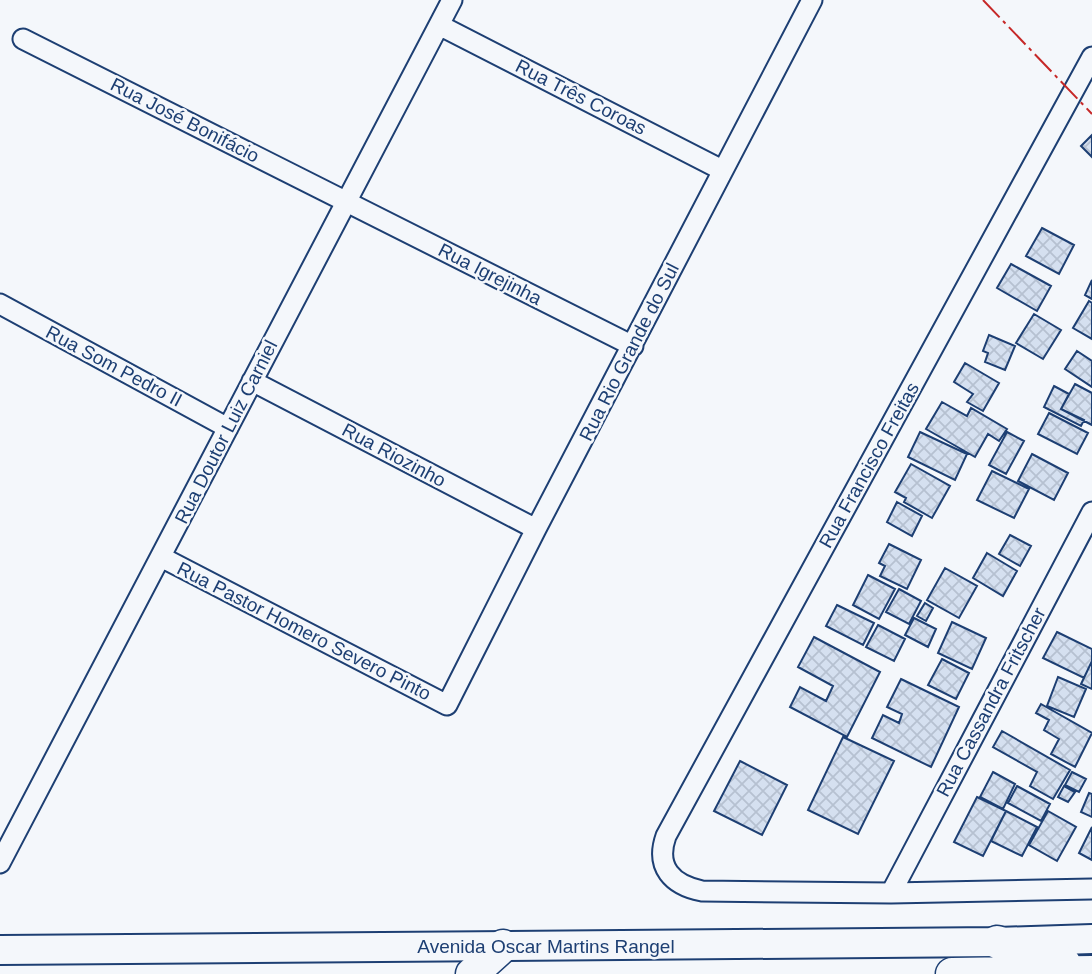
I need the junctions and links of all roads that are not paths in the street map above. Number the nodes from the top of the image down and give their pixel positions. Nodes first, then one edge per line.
1 (452, 0) edge
2 (811, 0) edge
3 (439, 25) junction
4 (23, 39) dead end
5 (1092, 57) edge
6 (722, 170) junction
7 (347, 201) junction
8 (0, 304) edge
9 (633, 346) junction
10 (252, 381) junction
11 (228, 428) junction
12 (1092, 512) edge
13 (536, 529) junction
14 (161, 557) junction
15 (447, 705) joint
16 (0, 863) edge
17 (1092, 889) edge
18 (891, 893) junction
19 (1092, 939) edge
20 (997, 942) junction
21 (503, 946) junction
22 (0, 950) edge
23 (1092, 972) edge
24 (472, 974) edge
25 (952, 974) edge

1 - 3 street, Rua Doutor Luiz Carniel
2 - 6 street, Rua Rio Grande do Sul
3 - 6 street, Rua Três Coroas
3 - 7 street, Rua Doutor Luiz Carniel
4 - 7 street, Rua José Bonifácio
5 - 18 street, Rua Francisco Freitas
6 - 9 street, Rua Rio Grande do Sul
7 - 9 street, Rua Igrejinha
7 - 10 street, Rua Doutor Luiz Carniel
8 - 11 street, Rua Som Pedro II
9 - 13 street, Rua Rio Grande do Sul
10 - 11 street, Rua Doutor Luiz Carniel
10 - 13 street, Rua Riozinho
11 - 14 street, Rua Doutor Luiz Carniel
12 - 18 street, Rua Cassandra Fritscher
13 - 15 street, Rua Rio Grande do Sul
14 - 15 street, Rua Pastor Homero Severo Pinto
14 - 16 street, Rua Doutor Luiz Carniel
17 - 18 street
19 - 20 main road, Avenida Oscar Martins Rangel
20 - 21 main road, Avenida Oscar Martins Rangel
20 - 23 main road
21 - 22 main road, Avenida Oscar Martins Rangel
21 - 24 main road
23 - 25 main road

